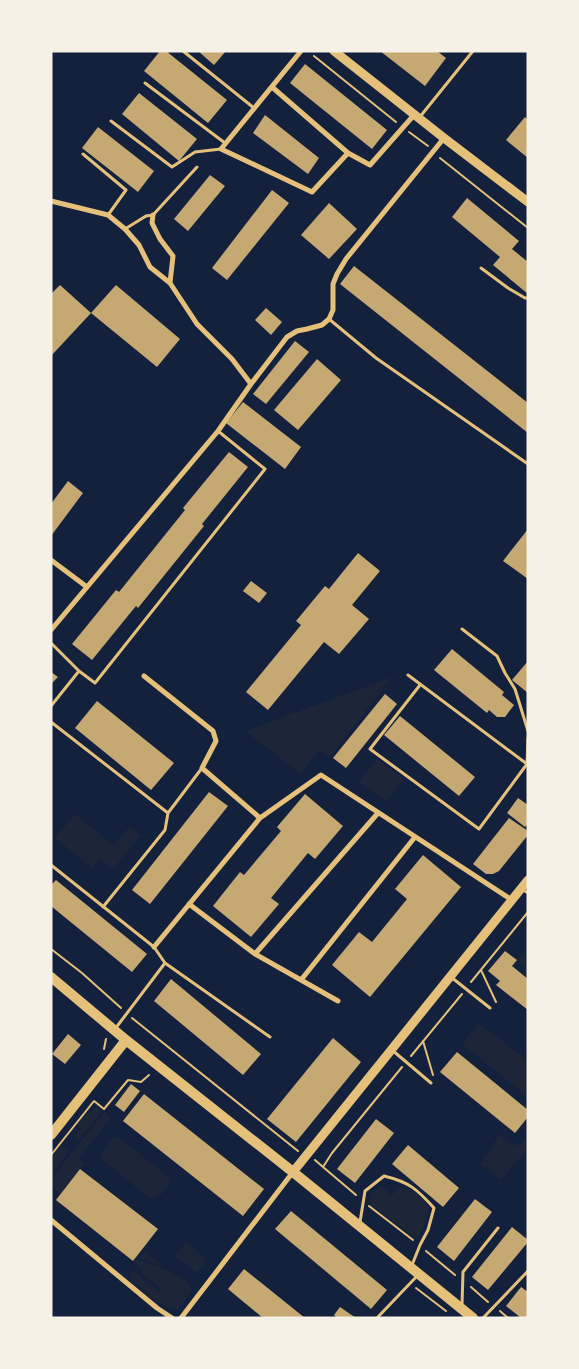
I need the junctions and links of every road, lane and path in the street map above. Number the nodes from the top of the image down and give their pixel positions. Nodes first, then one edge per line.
1 (183, 51) edge
2 (301, 51) edge
3 (334, 51) edge
4 (473, 51) edge
5 (314, 56) dead end
6 (145, 83) dead end
7 (272, 88) junction
8 (254, 108) junction
9 (417, 117) junction
10 (111, 120) dead end
11 (403, 128) junction
12 (444, 138) junction
13 (226, 144) junction
14 (221, 149) junction
15 (434, 151) junction
16 (348, 153) junction
17 (83, 154) dead end
18 (197, 167) dead end
19 (51, 201) edge
20 (528, 202) edge
21 (108, 215) junction
22 (154, 215) junction
23 (528, 228) edge
24 (125, 229) junction
25 (481, 268) dead end
26 (170, 283) junction
27 (528, 298) edge
28 (329, 320) junction
29 (250, 384) junction
30 (218, 431) junction
31 (528, 464) edge
32 (51, 560) edge
33 (87, 588) junction
34 (51, 630) edge
35 (462, 630) dead end
36 (51, 643) edge
37 (79, 671) junction
38 (144, 676) dead end
39 (408, 676) dead end
40 (420, 684) junction
41 (51, 706) edge
42 (51, 722) edge
43 (528, 731) edge
44 (528, 738) edge
45 (527, 764) edge
46 (202, 768) junction
47 (168, 813) junction
48 (378, 813) junction
49 (260, 818) junction
50 (415, 836) junction
51 (51, 865) edge
52 (528, 880) edge
53 (524, 891) edge
54 (512, 900) junction
55 (189, 904) junction
56 (102, 907) junction
57 (528, 912) edge
58 (154, 947) junction
59 (51, 949) edge
60 (255, 954) junction
61 (166, 963) junction
62 (480, 970) junction
63 (51, 977) edge
64 (450, 977) junction
65 (301, 980) junction
66 (466, 989) junction
67 (338, 1001) dead end
68 (496, 1003) dead end
69 (490, 1008) dead end
70 (127, 1014) junction
71 (111, 1027) junction
72 (270, 1037) dead end
73 (126, 1040) junction
74 (423, 1041) junction
75 (392, 1050) junction
76 (102, 1056) dead end
77 (406, 1062) junction
78 (149, 1076) dead end
79 (435, 1079) dead end
80 (432, 1083) dead end
81 (51, 1135) edge
82 (51, 1155) edge
83 (307, 1155) junction
84 (323, 1167) junction
85 (294, 1172) junction
86 (363, 1202) junction
87 (51, 1220) edge
88 (360, 1225) junction
89 (498, 1228) dead end
90 (420, 1245) junction
91 (415, 1270) junction
92 (527, 1273) edge
93 (463, 1281) junction
94 (410, 1283) junction
95 (494, 1306) junction
96 (462, 1308) junction
97 (451, 1314) dead end
98 (172, 1318) edge
99 (181, 1318) edge
100 (377, 1318) edge
101 (473, 1318) edge
102 (483, 1318) edge
103 (508, 1318) edge

1 - 8 lane
2 - 7 street
3 - 9 street
4 - 9 lane
5 - 11 path
6 - 13 lane
7 - 8 street
7 - 16 street
8 - 13 street
9 - 11 street
9 - 12 street
10 - 14 lane
11 - 15 path
11 - 16 street
12 - 15 street
12 - 20 street
13 - 14 street
14 - 16 street
15 - 23 path
15 - 28 street
17 - 21 lane
18 - 22 lane
19 - 21 street
21 - 24 street
22 - 24 lane
22 - 26 street
24 - 26 street
25 - 27 lane
26 - 29 street
28 - 29 street
28 - 31 lane
29 - 30 street
30 - 33 street
30 - 37 lane
32 - 33 street
33 - 34 street
35 - 43 lane
36 - 37 lane
37 - 41 lane
38 - 46 street
39 - 40 lane
40 - 45 lane
40 - 45 lane
42 - 47 lane
44 - 45 lane
46 - 47 lane
46 - 49 street
47 - 56 lane
48 - 49 street
48 - 50 street
48 - 60 street
49 - 55 street
50 - 54 street
50 - 65 street
51 - 56 lane
52 - 53 street
53 - 54 street
54 - 64 street
55 - 58 street
55 - 60 street
56 - 58 lane
57 - 62 path
58 - 61 lane
59 - 71 path
60 - 65 street
61 - 70 lane
61 - 72 lane
62 - 66 path
62 - 68 path
63 - 71 main road
64 - 66 lane
64 - 75 street
65 - 67 street
66 - 69 lane
66 - 74 path
70 - 71 lane
70 - 83 path
71 - 73 main road
71 - 76 path
73 - 81 main road
73 - 85 main road
74 - 77 path
74 - 79 path
75 - 77 lane
75 - 83 street
77 - 80 lane
77 - 84 path
78 - 82 path
83 - 84 path
83 - 85 street
84 - 86 path
85 - 88 main road
85 - 99 street
86 - 88 lane
86 - 90 path
86 - 90 lane
87 - 98 street
88 - 91 main road
89 - 93 lane
90 - 91 lane
90 - 93 path
91 - 94 lane
91 - 96 main road
92 - 95 lane
93 - 95 path
93 - 96 lane
94 - 97 path
94 - 100 lane
95 - 102 lane
95 - 103 path
96 - 101 main road

